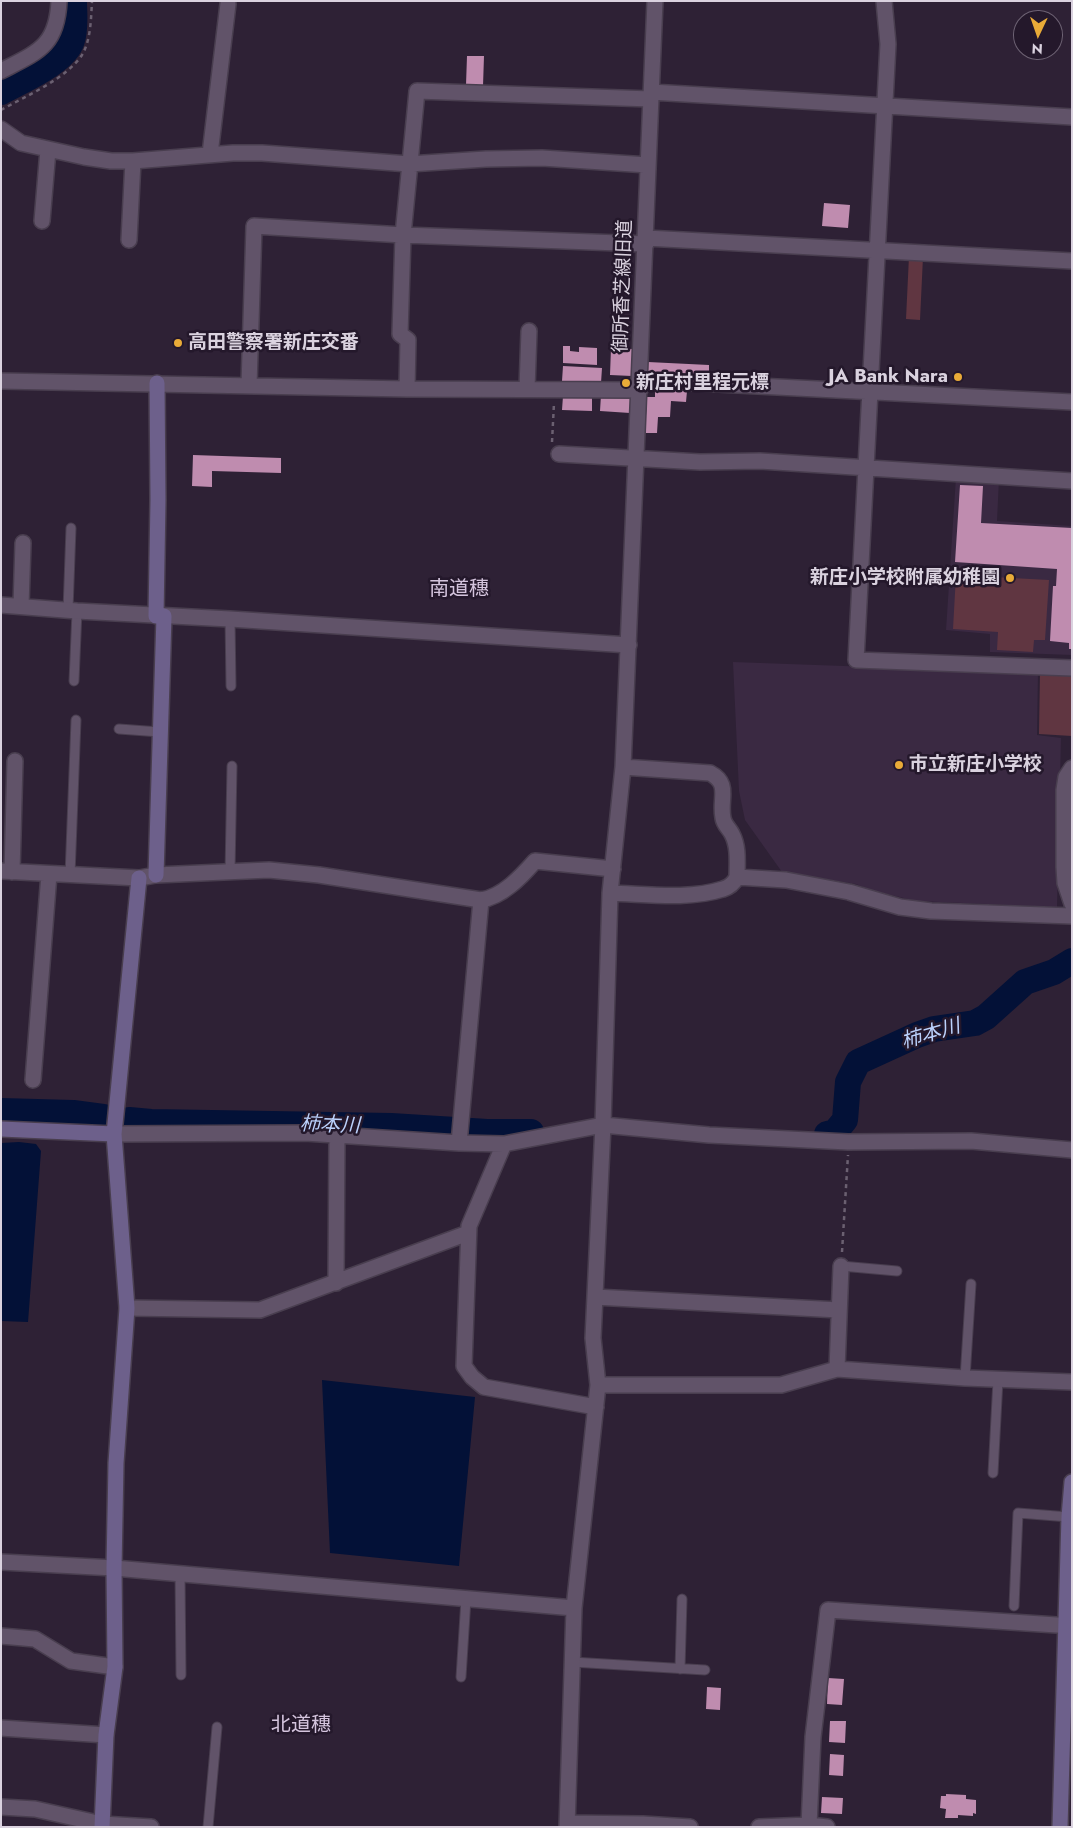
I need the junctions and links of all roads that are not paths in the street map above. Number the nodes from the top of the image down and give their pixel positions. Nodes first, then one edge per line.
1 (60, 1) edge
2 (655, 1) edge
3 (884, 1) edge
4 (228, 4) dead end
5 (1, 71) edge
6 (651, 95) junction
7 (885, 107) junction
8 (1072, 117) edge
9 (1, 129) edge
10 (1, 140) edge
11 (21, 143) junction
12 (48, 150) junction
13 (210, 154) junction
14 (133, 162) junction
15 (409, 164) junction
16 (648, 165) junction
17 (42, 221) dead end
18 (403, 235) junction
19 (129, 240) dead end
20 (646, 241) junction
21 (877, 250) junction
22 (1072, 260) edge
23 (529, 331) dead end
24 (1, 382) edge
25 (157, 383) junction
26 (249, 385) junction
27 (640, 385) junction
28 (407, 389) junction
29 (527, 389) junction
30 (871, 392) junction
31 (1072, 402) edge
32 (559, 454) road end
33 (637, 458) junction
34 (867, 468) junction
35 (1072, 481) edge
36 (71, 528) dead end
37 (23, 544) dead end
38 (1, 605) edge
39 (21, 606) junction
40 (73, 611) junction
41 (160, 616) junction
42 (230, 619) junction
43 (629, 645) junction
44 (1072, 668) edge
45 (74, 680) dead end
46 (230, 686) dead end
47 (76, 720) dead end
48 (119, 729) dead end
49 (160, 732) junction
50 (15, 761) dead end
51 (232, 766) dead end
52 (624, 767) junction
53 (1072, 768) edge
54 (613, 869) junction
55 (7, 871) edge
56 (230, 872) junction
57 (49, 874) junction
58 (70, 875) junction
59 (156, 875) junction
60 (737, 877) junction
61 (139, 878) junction
62 (610, 893) junction
63 (481, 900) junction
64 (1072, 904) edge
65 (1072, 916) edge
66 (33, 1080) dead end
67 (604, 1125) junction
68 (1, 1129) edge
69 (114, 1134) junction
70 (459, 1134) junction
71 (337, 1136) junction
72 (504, 1144) junction
73 (1072, 1150) edge
74 (468, 1233) junction
75 (841, 1266) joint
76 (897, 1271) dead end
77 (336, 1283) junction
78 (971, 1284) dead end
79 (595, 1297) junction
80 (128, 1308) junction
81 (839, 1310) junction
82 (837, 1369) junction
83 (965, 1378) junction
84 (998, 1380) junction
85 (1072, 1382) edge
86 (598, 1385) junction
87 (596, 1407) junction
88 (993, 1473) dead end
89 (1072, 1482) edge
90 (1069, 1516) junction
91 (1, 1562) edge
92 (114, 1568) junction
93 (180, 1574) junction
94 (466, 1599) junction
95 (682, 1599) dead end
96 (1014, 1606) dead end
97 (574, 1608) junction
98 (1069, 1625) edge
99 (1, 1636) edge
100 (572, 1662) junction
101 (115, 1667) junction
102 (680, 1669) junction
103 (705, 1670) dead end
104 (181, 1675) dead end
105 (461, 1677) dead end
106 (217, 1727) dead end
107 (1, 1728) edge
108 (106, 1735) junction
109 (1, 1807) edge
110 (102, 1825) edge
111 (568, 1825) edge
112 (809, 1825) junction
113 (151, 1827) edge
114 (208, 1827) edge
115 (690, 1827) edge
116 (759, 1827) edge
117 (828, 1827) edge
118 (1060, 1827) edge

1 - 5 street
2 - 6 street, 御所香芝線旧道
3 - 7 street
4 - 13 street
6 - 7 street
6 - 15 street
6 - 16 street, 御所香芝線旧道
7 - 8 street
7 - 21 street
9 - 11 street
10 - 11 street
11 - 12 street
12 - 14 street
12 - 17 street
13 - 14 street
13 - 15 street
14 - 19 street
15 - 16 street
15 - 18 street
16 - 20 street, 御所香芝線旧道
18 - 20 street
18 - 26 street
18 - 28 street
20 - 21 street
20 - 27 street, 御所香芝線旧道
21 - 22 street
21 - 30 street
23 - 29 street
24 - 25 street
25 - 26 street
25 - 41 street
26 - 28 street
27 - 29 street
27 - 30 street
27 - 33 street, 御所香芝線旧道
28 - 29 street
30 - 31 street
30 - 34 street
32 - 33 street
33 - 34 street
33 - 43 street, 御所香芝線旧道
34 - 35 street
34 - 44 street
36 - 40 lane
37 - 39 street
38 - 39 street
39 - 40 street
40 - 41 street
40 - 45 lane
41 - 42 street
41 - 49 street
42 - 43 street
42 - 46 lane
43 - 52 street, 御所香芝線旧道
47 - 58 lane
48 - 49 lane
49 - 59 street
50 - 55 street
51 - 56 lane
52 - 54 street, 御所香芝線旧道
52 - 60 street
53 - 64 street
54 - 62 street, 御所香芝線旧道
54 - 63 street
55 - 57 street
56 - 59 street
56 - 63 street
57 - 58 street
57 - 66 street
58 - 61 street
59 - 61 street
60 - 62 street
60 - 65 street
61 - 69 street
62 - 67 street, 御所香芝線旧道
63 - 70 street
67 - 72 street
67 - 73 street
67 - 79 street, 御所香芝線旧道
68 - 69 street
69 - 71 street
69 - 80 street
70 - 71 street
70 - 72 street
71 - 77 street
72 - 74 street
74 - 77 street
74 - 87 street
75 - 76 lane
75 - 81 street
77 - 80 street
78 - 83 lane
79 - 81 street
79 - 86 street, 御所香芝線旧道
80 - 92 street
81 - 82 street
82 - 83 street
82 - 86 street
83 - 84 street
84 - 85 street
84 - 88 lane
86 - 87 street, 御所香芝線旧道
87 - 97 street, 御所香芝線旧道
89 - 90 street
90 - 96 lane
90 - 98 street
91 - 92 street
92 - 93 street
92 - 101 street
93 - 94 street
93 - 104 lane
94 - 97 street
94 - 105 lane
95 - 102 lane
97 - 100 street, 御所香芝線旧道
98 - 112 street
98 - 118 street
99 - 101 street
100 - 102 lane
100 - 111 street, 御所香芝線旧道
101 - 108 street
102 - 103 lane
106 - 114 lane
107 - 108 street
108 - 110 street
109 - 110 street
110 - 113 street
111 - 115 street
112 - 116 street
112 - 117 street

